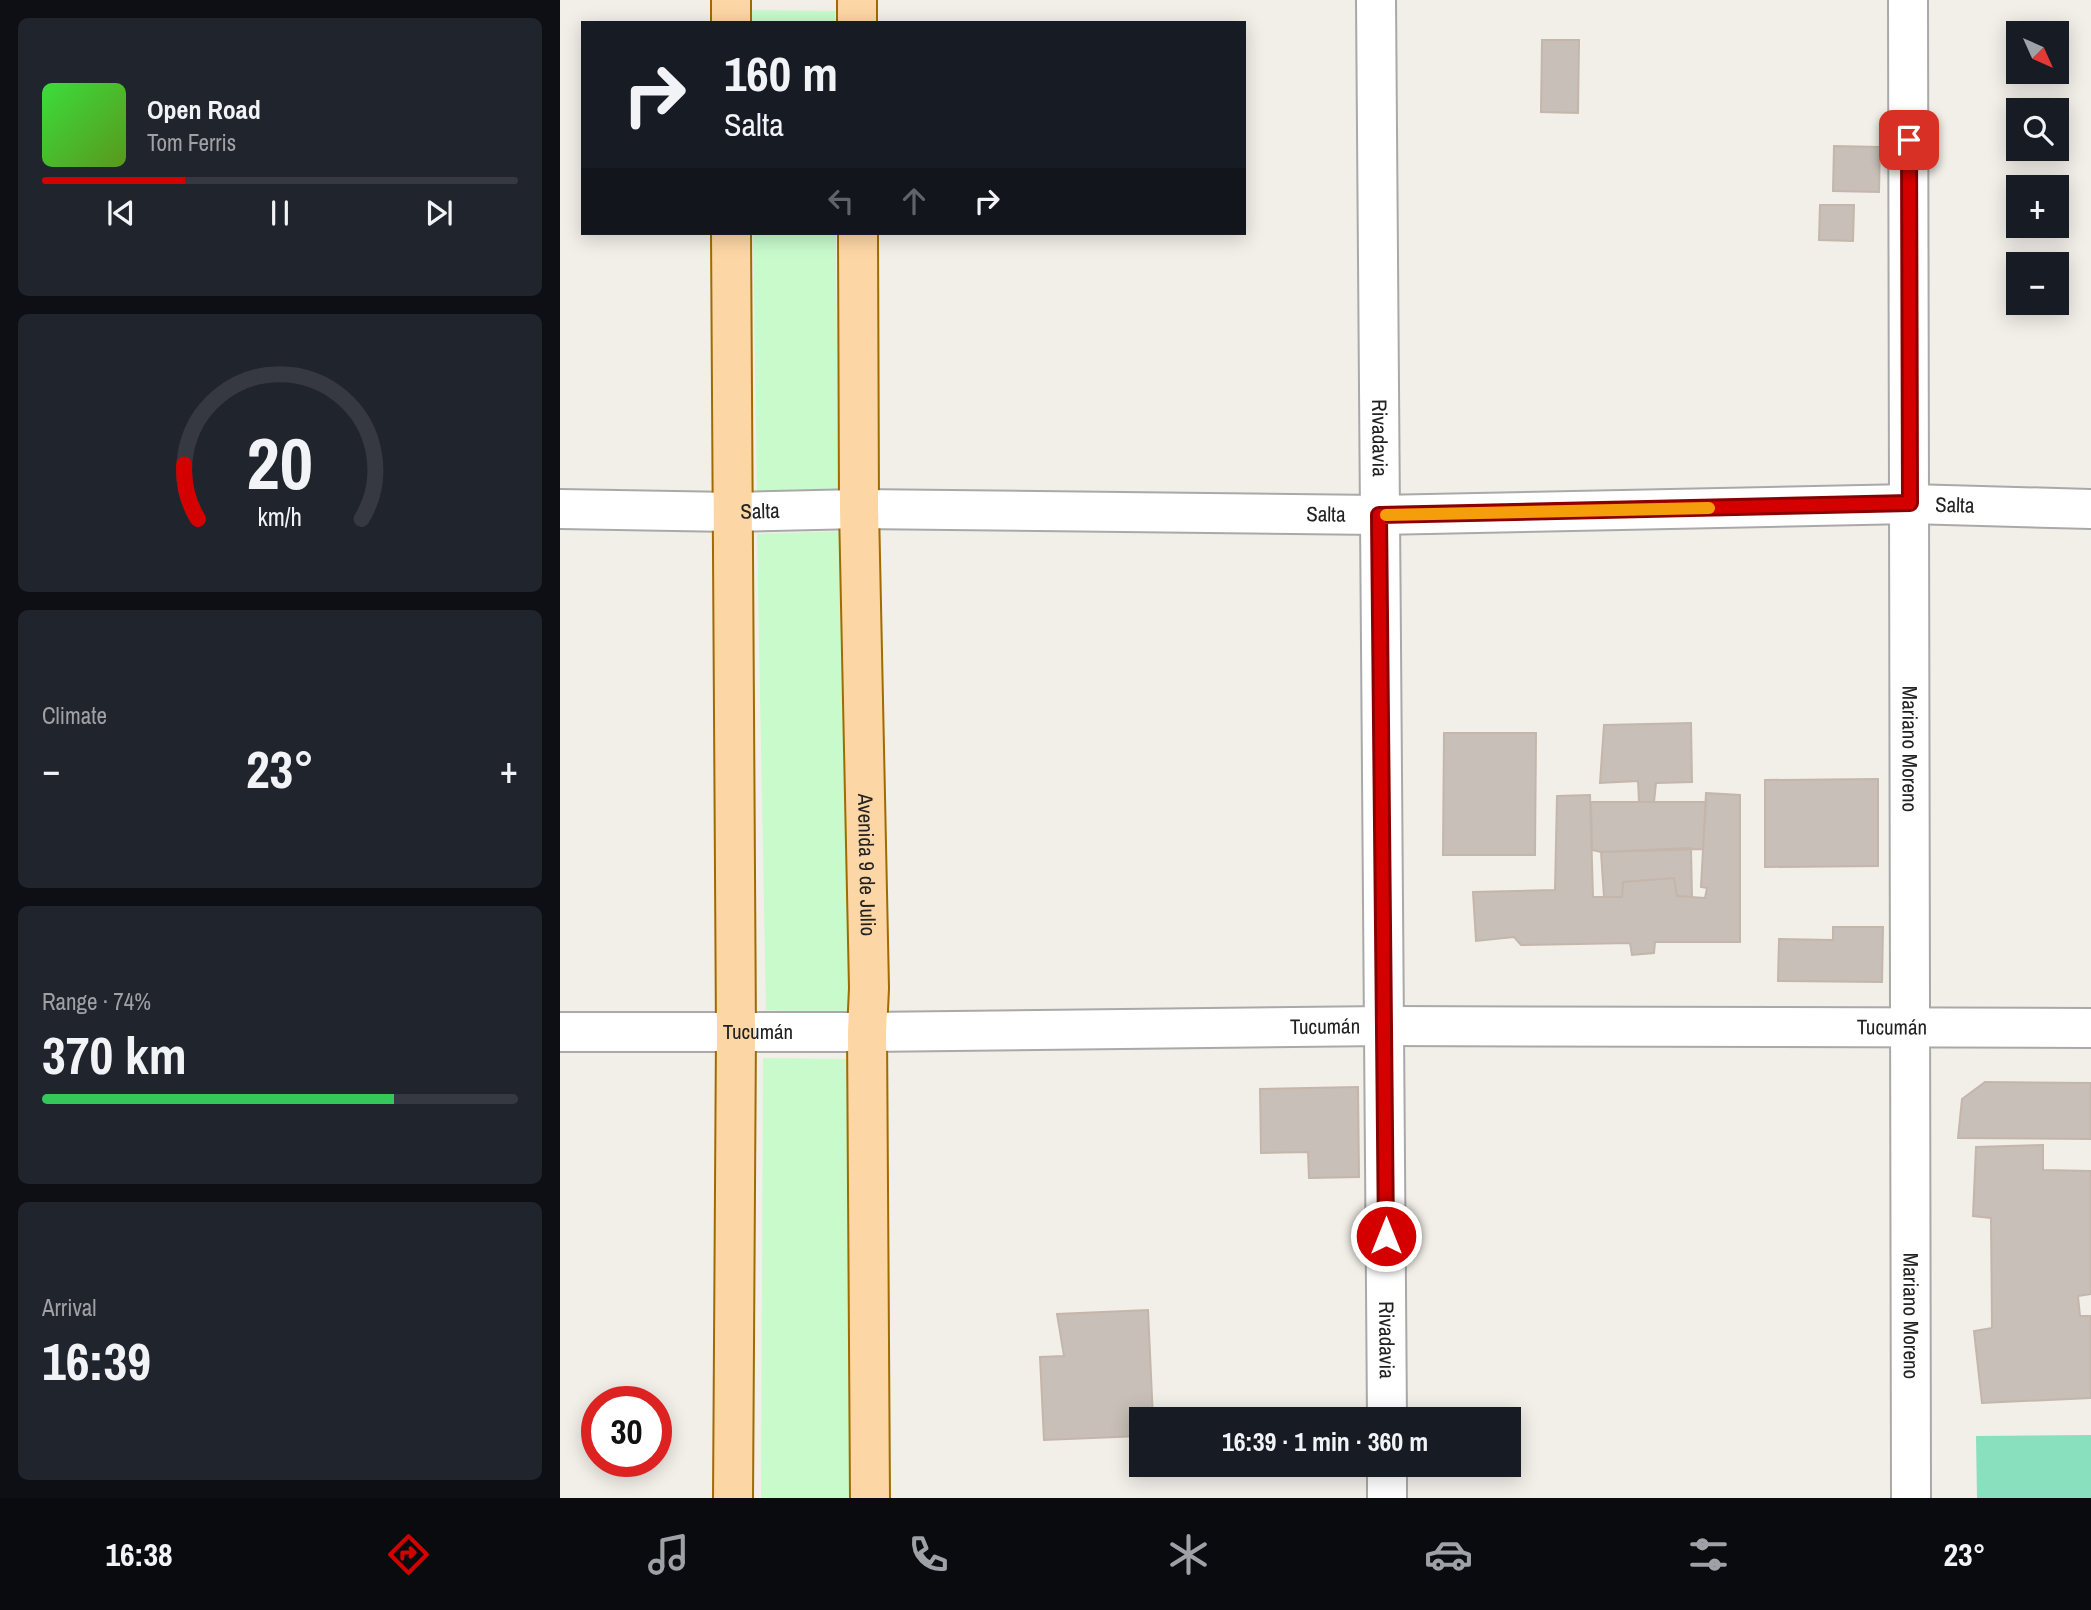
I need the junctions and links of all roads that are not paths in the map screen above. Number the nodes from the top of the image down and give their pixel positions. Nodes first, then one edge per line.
1 (731, 0) edge
2 (857, 0) edge
3 (1376, 0) edge
4 (1908, 0) edge
5 (731, 21) edge
6 (857, 21) edge
7 (731, 235) edge
8 (858, 235) edge
9 (1910, 503) junction
10 (560, 509) edge
11 (859, 509) junction
12 (2091, 509) edge
13 (731, 512) junction
14 (1379, 515) junction
15 (1385, 1026) junction
16 (1911, 1027) junction
17 (2091, 1028) edge
18 (560, 1032) edge
19 (867, 1032) junction
20 (736, 1033) junction
21 (1387, 1407) edge
22 (1387, 1477) edge
23 (733, 1498) edge
24 (870, 1498) edge
25 (1387, 1498) edge
26 (1911, 1498) edge

1 - 5 main road
2 - 6 main road
3 - 14 street, Rivadavia
4 - 9 street, Mariano Moreno
7 - 13 main road
8 - 11 main road, Avenida 9 de Julio
9 - 12 street, Salta
9 - 14 street, Salta
9 - 16 street, Mariano Moreno
10 - 13 street, Salta
11 - 13 street, Salta
11 - 14 street, Salta
11 - 19 main road, Avenida 9 de Julio
13 - 20 main road
14 - 15 street, Rivadavia
15 - 16 street, Tucumán
15 - 19 street, Tucumán
15 - 21 street, Rivadavia
16 - 17 street, Tucumán
16 - 26 street, Mariano Moreno
18 - 20 street, Tucumán
19 - 20 street, Tucumán
19 - 24 main road, Avenida 9 de Julio
20 - 23 main road
22 - 25 street

